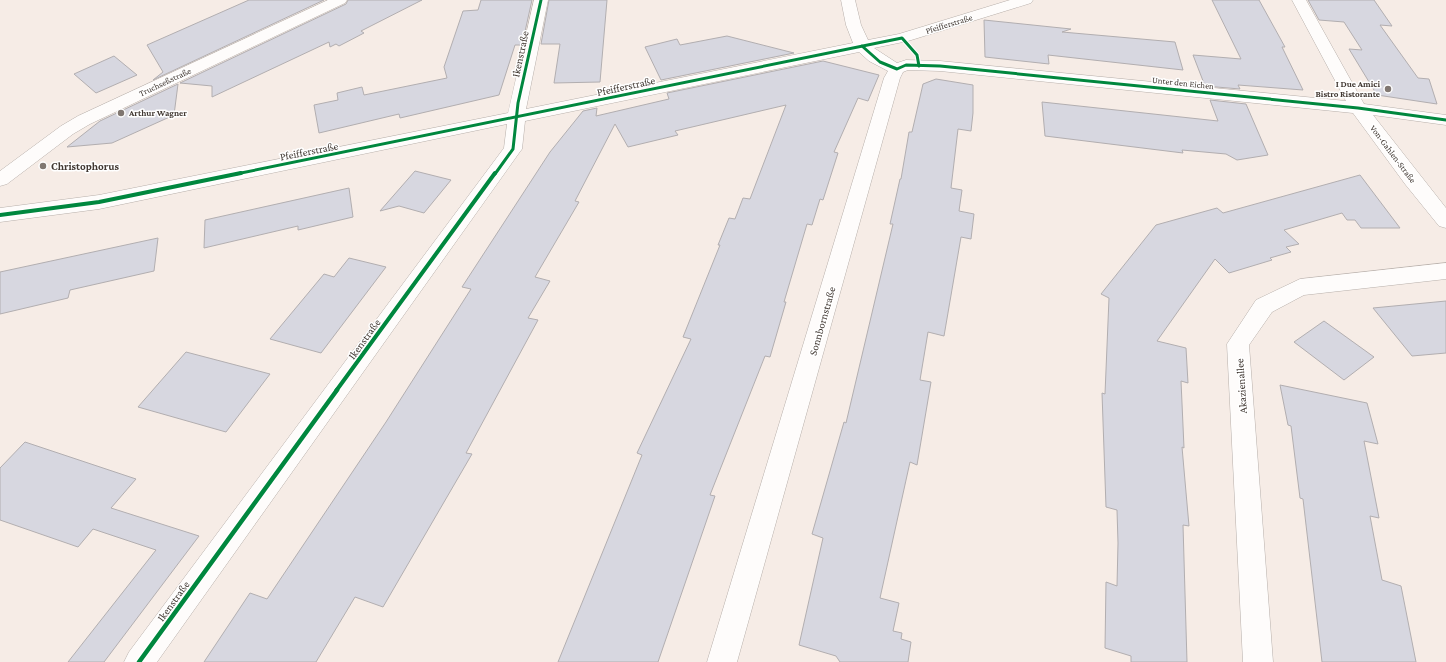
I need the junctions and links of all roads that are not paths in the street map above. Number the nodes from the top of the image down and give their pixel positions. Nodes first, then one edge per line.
1 (340, 0) edge
2 (541, 0) edge
3 (848, 0) edge
4 (1026, 0) edge
5 (1299, 0) edge
6 (902, 38) junction
7 (862, 46) junction
8 (908, 67) junction
9 (1358, 108) junction
10 (516, 118) junction
11 (1446, 120) edge
12 (0, 180) edge
13 (0, 215) edge
14 (1446, 221) edge
15 (1446, 271) edge
16 (139, 662) edge
17 (722, 662) edge
18 (1258, 662) edge

1 - 12 street, Truchseßstraße
2 - 10 street, Ikenstraße
3 - 7 street
4 - 6 street, Pfeifferstraße
5 - 9 street, Von-Gahlen-Straße
6 - 7 street, Pfeifferstraße
6 - 8 street
7 - 8 street
7 - 10 street, Pfeifferstraße
8 - 9 street, Unter den Eichen
8 - 17 street, Sonnbornstraße
9 - 11 street, Unter den Eichen
9 - 14 street, Von-Gahlen-Straße
10 - 13 street, Pfeifferstraße
10 - 16 street, Ikenstraße
15 - 18 street, Akazienallee

